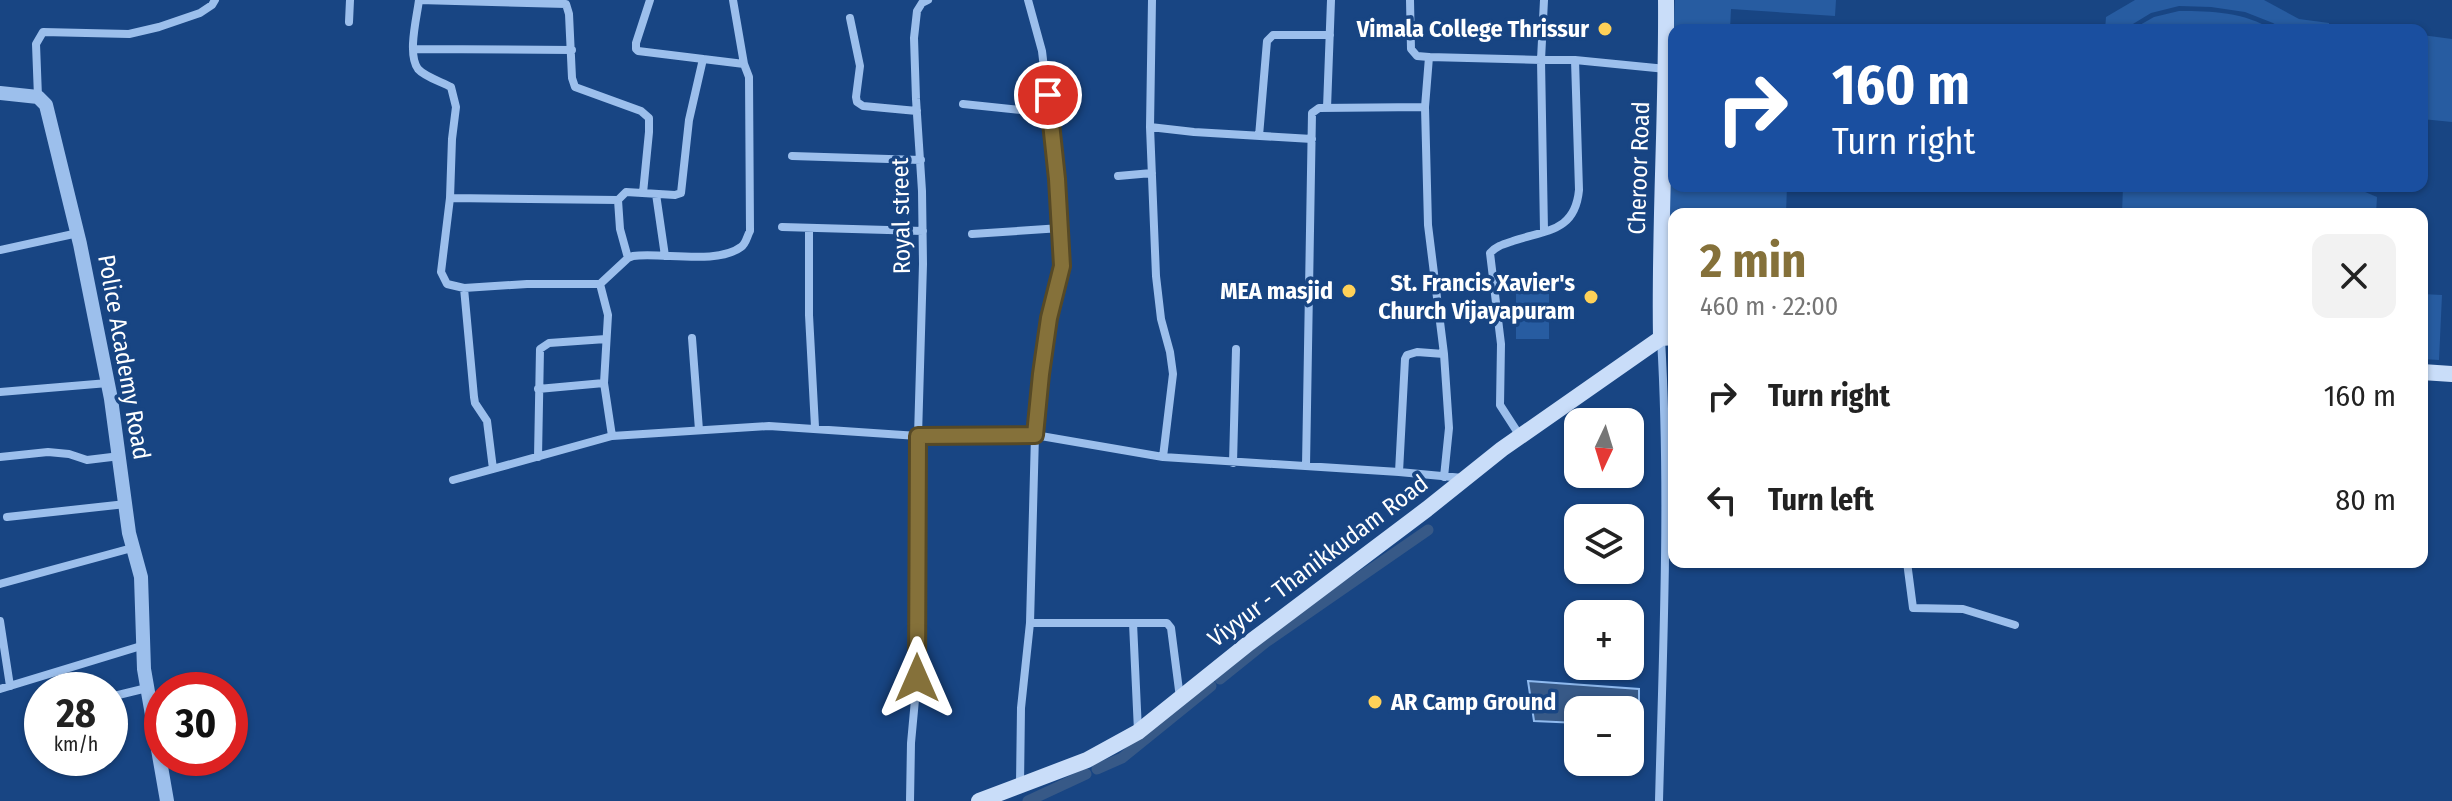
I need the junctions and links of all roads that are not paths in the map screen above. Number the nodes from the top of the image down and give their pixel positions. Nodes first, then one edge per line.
1 (215, 0) edge
2 (350, 0) edge
3 (650, 0) edge
4 (733, 0) edge
5 (928, 0) edge
6 (1028, 0) edge
7 (1152, 0) edge
8 (1331, 0) edge
9 (1410, 0) edge
10 (1544, 0) edge
11 (1666, 0) edge
12 (566, 2) edge
13 (850, 18) dead end
14 (349, 22) dead end
15 (1330, 35) junction
16 (413, 49) junction
17 (572, 50) junction
18 (1429, 57) junction
19 (703, 59) junction
20 (1541, 60) junction
21 (1575, 60) junction
22 (744, 64) junction
23 (1666, 69) junction
24 (0, 93) edge
25 (38, 97) junction
26 (963, 104) dead end
27 (1425, 107) junction
28 (1327, 108) junction
29 (917, 111) junction
30 (1050, 113) junction
31 (1150, 127) junction
32 (1259, 136) junction
33 (1312, 139) junction
34 (792, 156) dead end
35 (921, 160) junction
36 (1152, 173) junction
37 (1118, 176) dead end
38 (643, 193) junction
39 (656, 194) junction
40 (450, 198) junction
41 (618, 200) junction
42 (782, 227) dead end
43 (1061, 228) junction
44 (809, 229) junction
45 (923, 231) junction
46 (1544, 231) junction
47 (78, 233) junction
48 (972, 234) dead end
49 (0, 250) edge
50 (665, 256) junction
51 (628, 258) junction
52 (600, 284) junction
53 (464, 288) junction
54 (692, 338) dead end
55 (1667, 338) edge
56 (606, 339) junction
57 (1236, 349) dead end
58 (1444, 354) junction
59 (2428, 372) edge
60 (2452, 374) edge
61 (108, 383) junction
62 (604, 383) junction
63 (538, 389) junction
64 (0, 392) edge
65 (815, 427) junction
66 (699, 430) junction
67 (1035, 435) junction
68 (612, 436) junction
69 (918, 436) junction
70 (1520, 436) junction
71 (121, 456) junction
72 (0, 457) edge
73 (538, 457) junction
74 (1163, 457) junction
75 (1233, 463) junction
76 (1306, 466) junction
77 (493, 469) junction
78 (1399, 472) junction
79 (1444, 477) junction
80 (1464, 479) junction
81 (453, 480) dead end
82 (127, 504) junction
83 (7, 517) dead end
84 (132, 548) junction
85 (1908, 568) edge
86 (0, 584) edge
87 (0, 621) edge
88 (1030, 623) junction
89 (1133, 623) junction
90 (2015, 625) dead end
91 (141, 646) junction
92 (144, 672) edge
93 (10, 686) junction
94 (0, 689) edge
95 (1180, 699) junction
96 (1138, 732) junction
97 (163, 776) edge
98 (1020, 784) junction
99 (167, 801) edge
100 (910, 801) edge
101 (979, 801) edge
102 (1659, 801) edge

1 - 25 street
2 - 14 street
3 - 19 street
4 - 22 street
5 - 29 street, Royal street
6 - 30 street
7 - 31 street
8 - 15 street
9 - 18 street
10 - 20 street
11 - 23 main road, Cheroor Road
12 - 16 street
12 - 17 street
13 - 29 street
15 - 28 street
15 - 32 street
16 - 17 street
16 - 40 street
17 - 38 street
18 - 20 street
18 - 27 street
19 - 22 street
19 - 39 street
20 - 21 street
20 - 46 street
21 - 23 street
21 - 46 street
22 - 50 street
23 - 55 main road, Cheroor Road
24 - 25 street
25 - 47 street, Police Academy Road
26 - 30 street
27 - 28 street
27 - 58 street
28 - 33 street
29 - 35 street, Royal street
30 - 43 street
31 - 32 street
31 - 36 street
32 - 33 street
33 - 76 street
34 - 35 street
35 - 45 street, Royal street
36 - 37 street
36 - 74 street
38 - 39 street
38 - 41 street
39 - 50 street
40 - 41 street
40 - 53 street
41 - 51 street
42 - 44 street
43 - 48 street
43 - 67 street
44 - 45 street
44 - 65 street
45 - 69 street, Royal street
46 - 70 street
47 - 49 street
47 - 61 street, Police Academy Road
50 - 51 street
51 - 52 street
52 - 53 street
52 - 56 street
53 - 77 street
54 - 66 street
55 - 70 main road, Viyyur - Thanikkudam Road
55 - 102 street
56 - 62 street
56 - 63 street
57 - 75 street
58 - 78 street
58 - 79 street
59 - 60 main road
61 - 64 street
61 - 71 street, Police Academy Road
62 - 63 street
62 - 68 street
63 - 73 street
65 - 66 street
65 - 69 street
66 - 68 street
67 - 69 street
67 - 74 street
67 - 88 street
68 - 73 street
69 - 100 street, Royal street
70 - 80 main road, Viyyur - Thanikkudam Road
71 - 72 street
71 - 82 street, Police Academy Road
73 - 77 street
74 - 75 street
75 - 76 street
76 - 78 street
77 - 81 street
78 - 79 street
79 - 80 street
80 - 95 main road, Viyyur - Thanikkudam Road
82 - 83 street
82 - 84 street, Police Academy Road
84 - 86 street
84 - 91 street, Police Academy Road
85 - 90 street
87 - 93 street
88 - 89 street
88 - 98 street
89 - 95 street
89 - 96 street
91 - 92 street, Police Academy Road
91 - 93 street
93 - 94 street
95 - 96 main road, Viyyur - Thanikkudam Road
96 - 98 main road, Viyyur - Thanikkudam Road
97 - 99 street, Police Academy Road
98 - 101 main road, Viyyur - Thanikkudam Road

